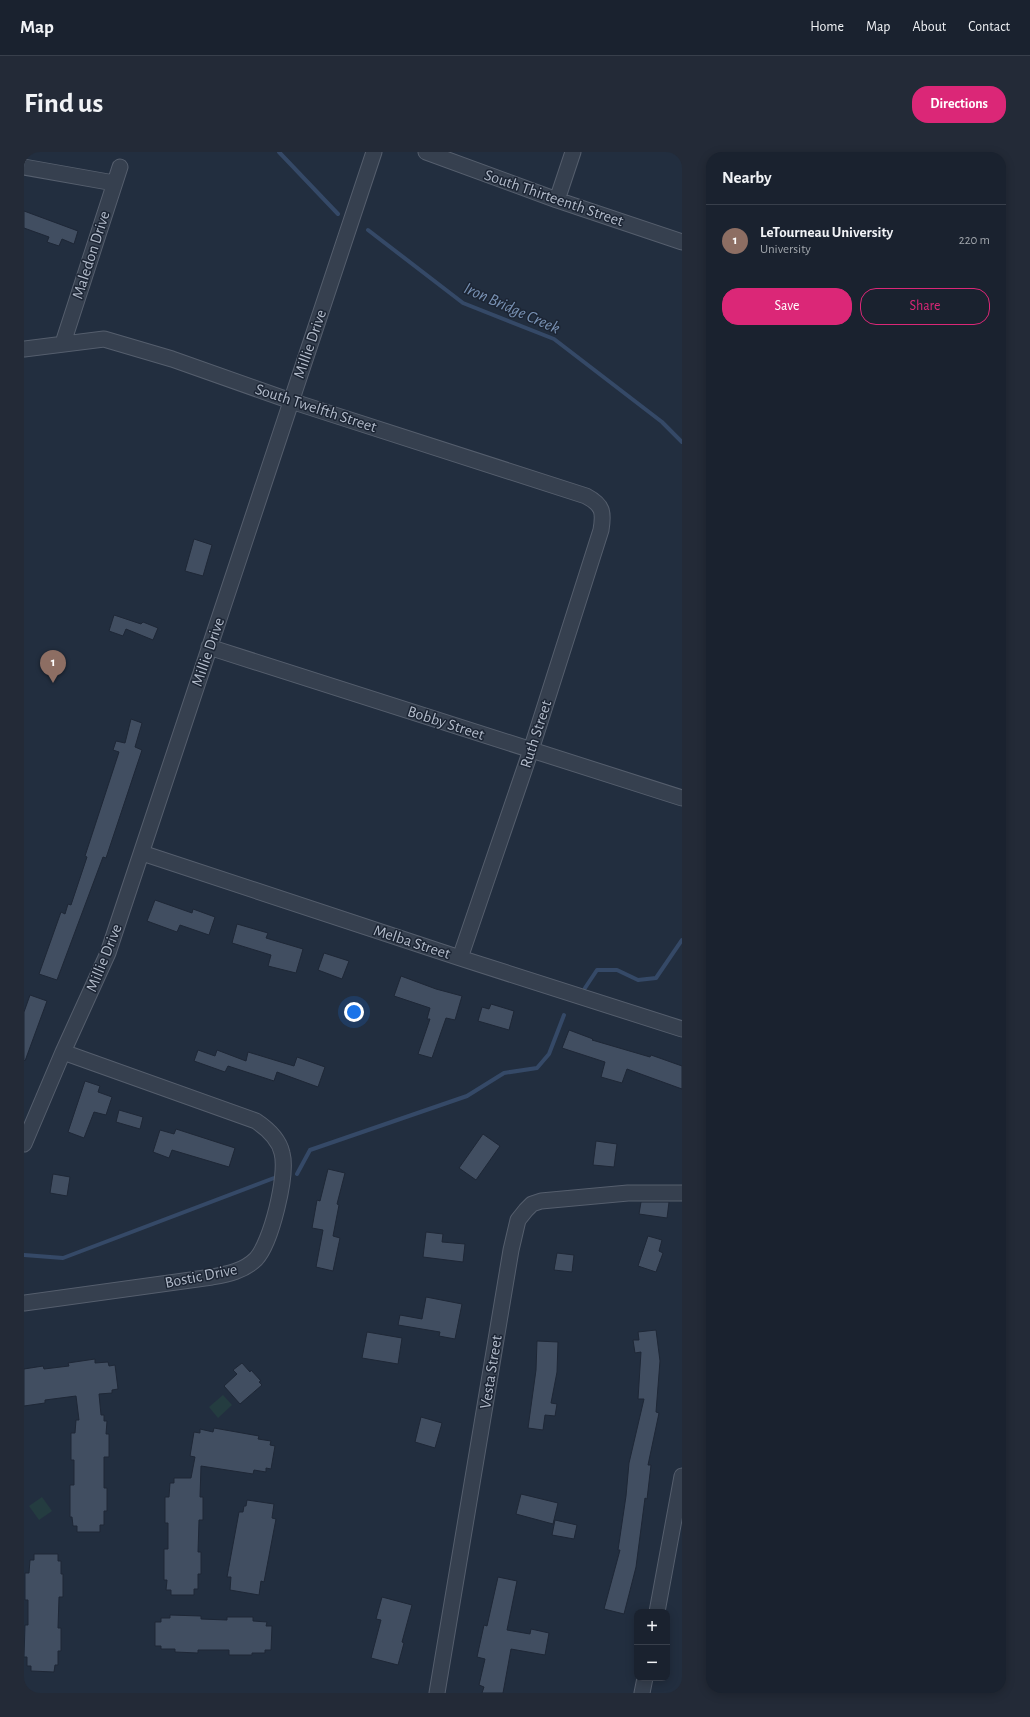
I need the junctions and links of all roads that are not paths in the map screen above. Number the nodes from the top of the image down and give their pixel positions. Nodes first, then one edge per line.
1 (374, 152) edge
2 (426, 152) edge
3 (573, 152) edge
4 (24, 167) edge
5 (120, 168) dead end
6 (114, 183) junction
7 (557, 200) junction
8 (682, 242) edge
9 (63, 343) junction
10 (24, 349) edge
11 (291, 401) junction
12 (601, 508) joint
13 (209, 647) junction
14 (531, 750) junction
15 (682, 798) edge
16 (142, 853) junction
17 (460, 958) junction
18 (682, 1029) edge
19 (63, 1052) junction
20 (24, 1144) edge
21 (682, 1193) edge
22 (24, 1303) edge
23 (682, 1476) edge
24 (658, 1609) edge
25 (644, 1681) edge
26 (437, 1693) edge
27 (642, 1693) edge

1 - 11 street, Millie Drive
2 - 7 street, South Thirteenth Street
3 - 7 street
4 - 6 street
5 - 6 street, Maledon Drive
6 - 9 street, Maledon Drive
7 - 8 street, South Thirteenth Street
9 - 10 street, South Twelfth Street
9 - 11 street, South Twelfth Street
11 - 12 street, South Twelfth Street
11 - 13 street, Millie Drive
12 - 14 street, Ruth Street
13 - 14 street, Bobby Street
13 - 16 street, Millie Drive
14 - 15 street, Bobby Street
14 - 17 street, Ruth Street
16 - 17 street, Melba Street
16 - 19 street, Millie Drive
17 - 18 street, Melba Street
19 - 20 street, Millie Drive
19 - 22 street, Bostic Drive
21 - 26 street, Vesta Street
23 - 24 street
25 - 27 street

